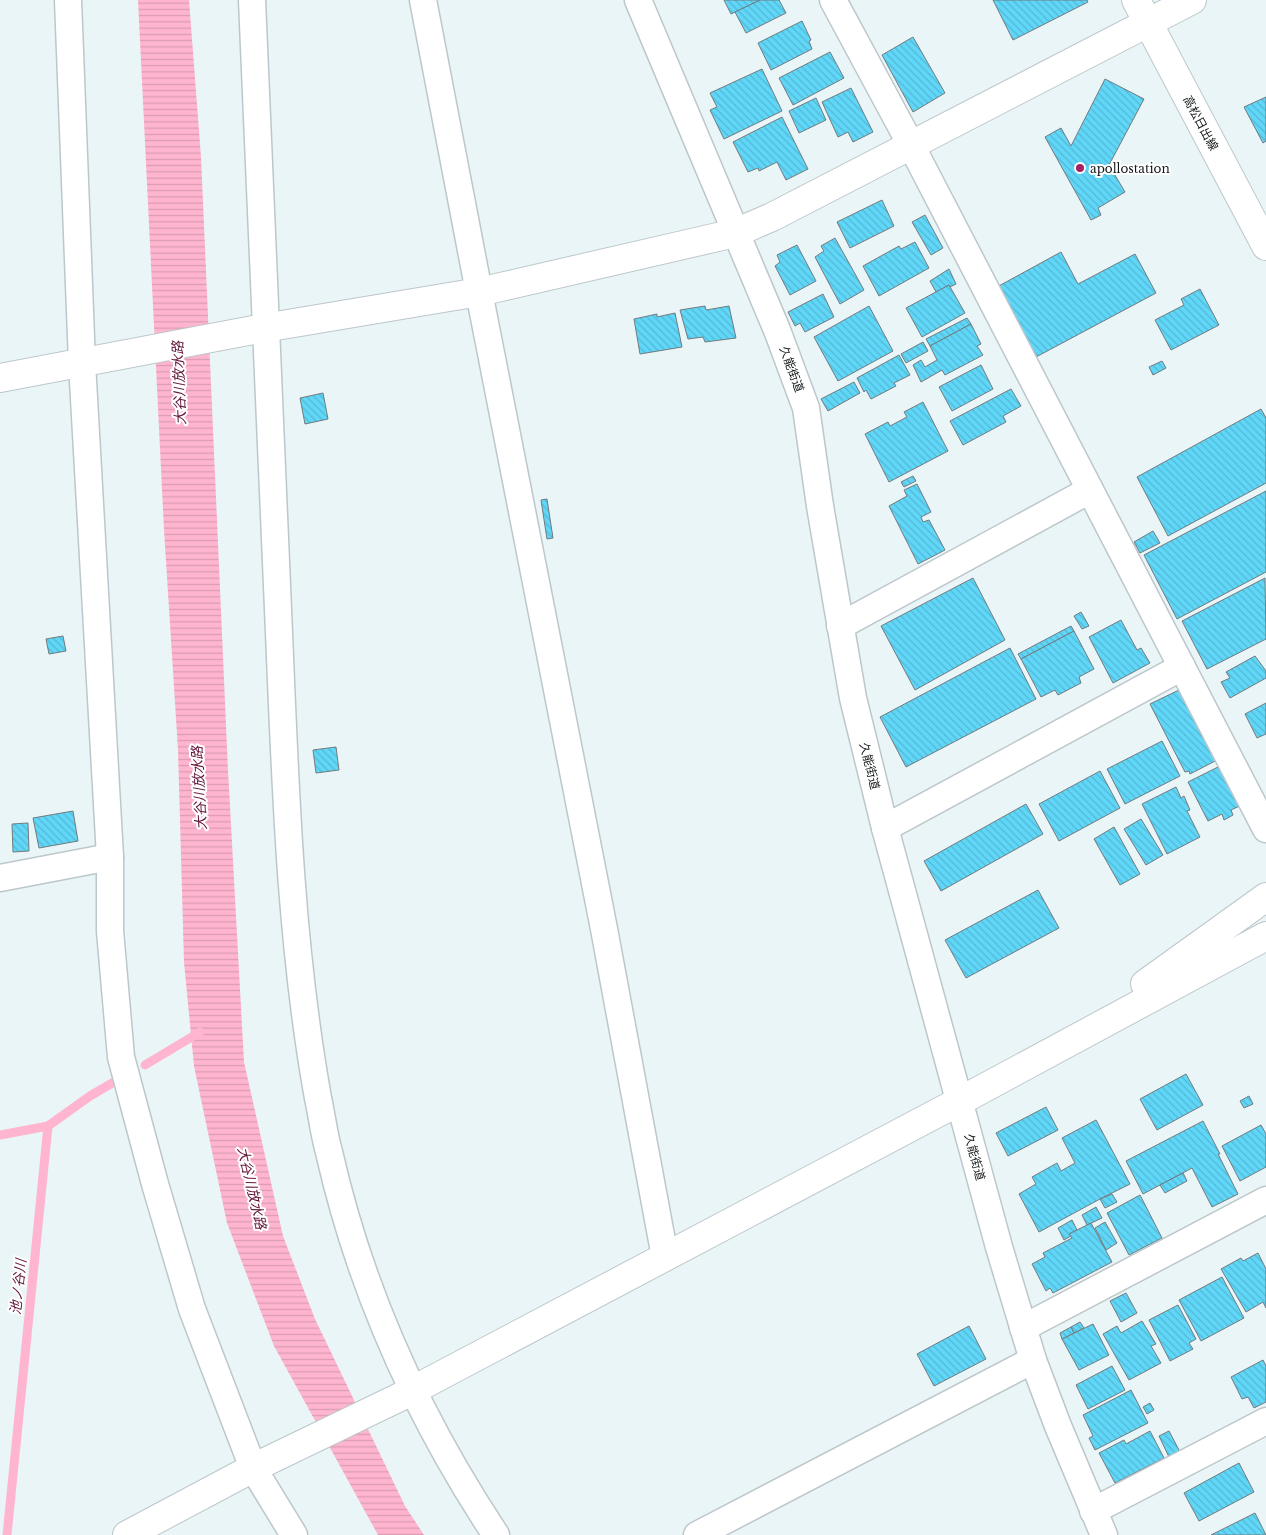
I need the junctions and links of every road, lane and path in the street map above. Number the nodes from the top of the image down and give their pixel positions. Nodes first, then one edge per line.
1 (68, 0) edge
2 (252, 0) edge
3 (423, 0) edge
4 (638, 0) edge
5 (833, 0) edge
6 (1192, 0) edge
7 (1142, 12) edge
8 (911, 145) junction
9 (735, 233) junction
10 (1266, 246) edge
11 (479, 292) junction
12 (264, 328) junction
13 (82, 364) junction
14 (0, 378) edge
15 (1090, 490) junction
16 (840, 626) junction
17 (1182, 667) junction
18 (885, 828) junction
19 (1266, 829) edge
20 (110, 857) junction
21 (0, 878) edge
22 (1266, 897) edge
23 (1266, 936) edge
24 (1061, 1046) junction
25 (960, 1101) junction
26 (1266, 1200) edge
27 (665, 1257) junction
28 (1023, 1328) junction
29 (1033, 1360) junction
30 (407, 1393) junction
31 (1266, 1421) edge
32 (253, 1468) junction
33 (1092, 1511) junction
34 (127, 1535) edge
35 (294, 1535) edge
36 (496, 1535) edge
37 (697, 1535) edge
38 (1104, 1535) edge

1 - 13 street
2 - 12 street
3 - 11 street
4 - 9 street, 久能街道
5 - 8 street
6 - 7 street
7 - 8 street
7 - 10 street, 高松日出線
8 - 9 street
8 - 15 street
9 - 11 street
9 - 16 street, 久能街道
11 - 12 street
11 - 27 street
12 - 13 street
12 - 30 street
13 - 14 street
13 - 20 street
15 - 16 street
15 - 17 street
16 - 18 street, 久能街道
17 - 18 street
17 - 19 street
18 - 25 street, 久能街道
20 - 21 street
20 - 32 street
22 - 24 street
23 - 24 street
24 - 25 street
25 - 27 street
25 - 28 street, 久能街道
26 - 28 street
27 - 30 street
28 - 29 street, 久能街道
29 - 33 street, 久能街道
29 - 37 street
30 - 32 street
30 - 36 street
31 - 33 street
32 - 34 street
32 - 35 street
33 - 38 street, 久能街道

